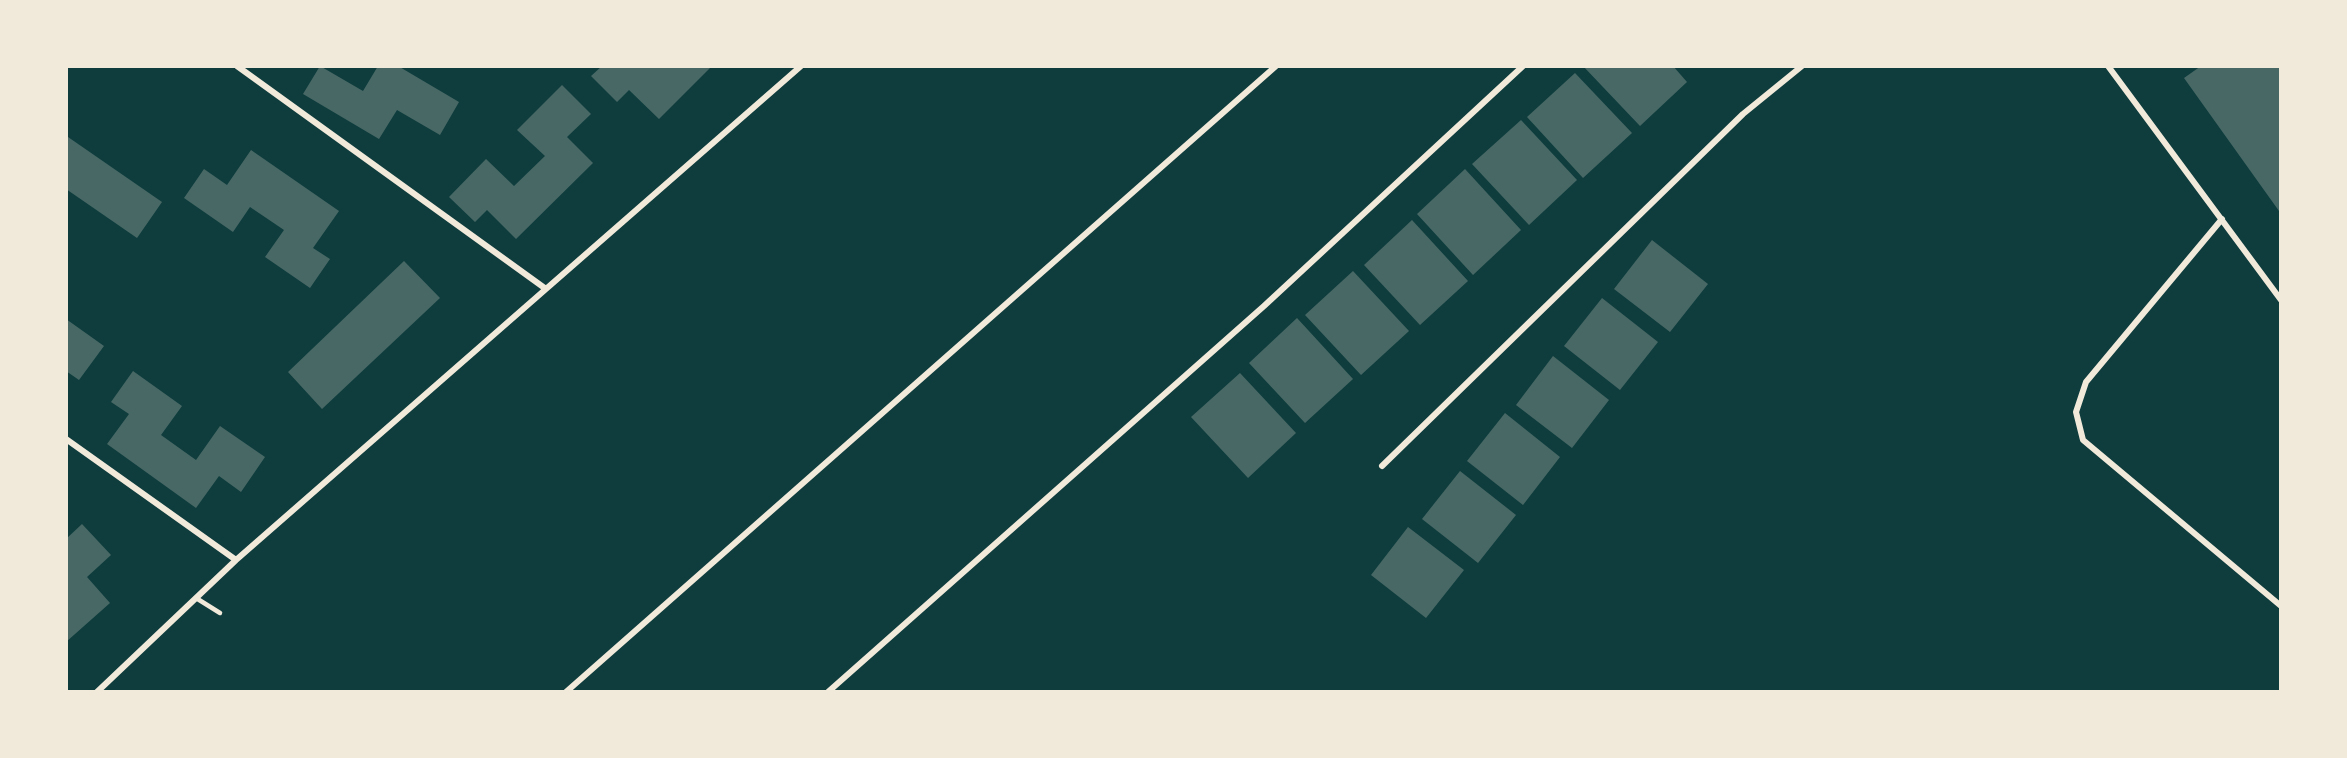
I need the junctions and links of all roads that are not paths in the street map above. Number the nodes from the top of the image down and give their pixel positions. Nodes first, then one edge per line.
1 (237, 66) edge
2 (801, 66) edge
3 (1276, 66) edge
4 (1523, 66) edge
5 (1802, 66) edge
6 (2108, 66) edge
7 (2222, 219) junction
8 (546, 289) junction
9 (2281, 300) edge
10 (66, 439) edge
11 (1382, 466) dead end
12 (236, 560) junction
13 (196, 598) junction
14 (2281, 606) edge
15 (220, 613) dead end
16 (97, 692) edge
17 (566, 692) edge
18 (828, 692) edge

1 - 8 street
2 - 8 street
3 - 17 street
4 - 18 street
5 - 11 street
6 - 7 street
7 - 9 street
7 - 14 street
8 - 12 street
10 - 12 street
12 - 13 street
13 - 15 lane
13 - 16 street

